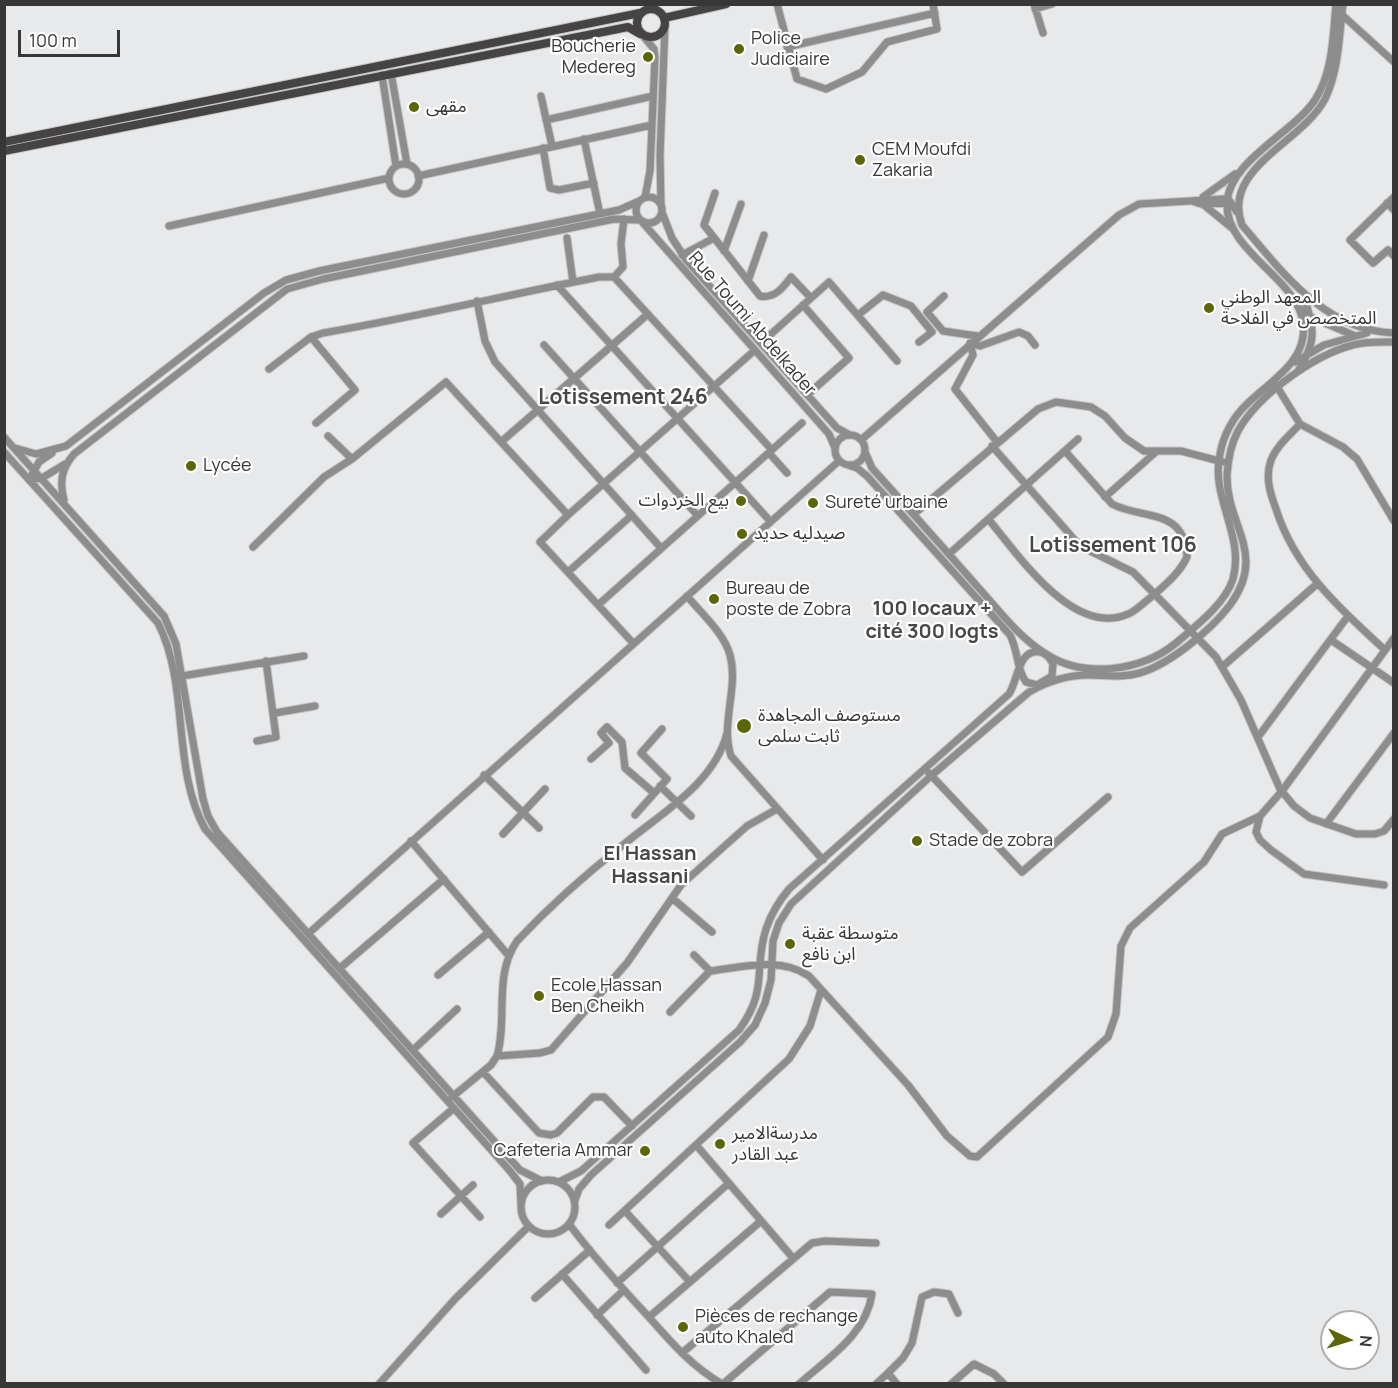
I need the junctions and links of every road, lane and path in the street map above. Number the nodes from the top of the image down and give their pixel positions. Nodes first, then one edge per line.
1 (726, 4) edge
2 (777, 4) edge
3 (933, 4) edge
4 (1052, 4) edge
5 (1343, 4) edge
6 (1034, 7) edge
7 (1336, 7) edge
8 (640, 13) junction
9 (934, 13) junction
10 (1342, 15) junction
11 (664, 22) junction
12 (1042, 33) dead end
13 (642, 35) junction
14 (787, 47) junction
15 (1394, 62) edge
16 (387, 74) junction
17 (541, 96) dead end
18 (653, 96) junction
19 (546, 120) junction
20 (652, 125) junction
21 (584, 140) junction
22 (4, 142) edge
23 (552, 146) junction
24 (543, 148) junction
25 (4, 152) edge
26 (407, 164) junction
27 (396, 166) junction
28 (1240, 172) junction
29 (418, 176) junction
30 (389, 178) junction
31 (594, 183) junction
32 (715, 194) dead end
33 (1394, 197) edge
34 (642, 199) junction
35 (1200, 201) junction
36 (1231, 201) junction
37 (1387, 203) junction
38 (661, 204) junction
39 (741, 204) dead end
40 (1394, 210) edge
41 (662, 212) junction
42 (600, 214) junction
43 (624, 219) junction
44 (641, 221) junction
45 (169, 226) dead end
46 (1234, 230) junction
47 (764, 235) dead end
48 (567, 237) dead end
49 (714, 238) junction
50 (1394, 244) edge
51 (1388, 250) junction
52 (724, 251) junction
53 (682, 255) junction
54 (1394, 256) edge
55 (614, 277) junction
56 (748, 281) junction
57 (573, 282) junction
58 (557, 285) junction
59 (1302, 293) junction
60 (944, 296) dead end
61 (811, 298) junction
62 (1293, 299) junction
63 (477, 302) junction
64 (803, 305) junction
65 (648, 314) junction
66 (858, 315) junction
67 (1311, 317) junction
68 (1373, 332) junction
69 (1394, 333) edge
70 (1353, 335) junction
71 (977, 336) junction
72 (311, 337) junction
73 (1372, 341) junction
74 (919, 342) dead end
75 (1394, 342) edge
76 (761, 343) junction
77 (970, 343) junction
78 (544, 345) dead end
79 (1035, 345) dead end
80 (611, 346) junction
81 (755, 350) junction
82 (1310, 352) junction
83 (897, 360) dead end
84 (1289, 366) junction
85 (269, 369) dead end
86 (1296, 373) junction
87 (574, 378) junction
88 (1273, 380) junction
89 (714, 386) junction
90 (1278, 388) junction
91 (807, 395) junction
92 (538, 410) junction
93 (678, 418) junction
94 (316, 423) dead end
95 (801, 423) dead end
96 (1300, 424) junction
97 (850, 435) junction
98 (328, 436) dead end
99 (4, 437) edge
100 (1078, 439) dead end
101 (861, 440) junction
102 (501, 442) junction
103 (995, 444) junction
104 (15, 448) junction
105 (835, 448) junction
106 (57, 450) junction
107 (1158, 450) junction
108 (770, 451) junction
109 (1065, 451) junction
110 (4, 452) edge
111 (640, 452) junction
112 (865, 452) junction
113 (352, 459) junction
114 (839, 461) junction
115 (1219, 461) junction
116 (65, 464) junction
117 (1228, 464) junction
118 (848, 465) junction
119 (34, 469) junction
120 (787, 473) dead end
121 (42, 478) junction
122 (29, 480) junction
123 (735, 482) junction
124 (603, 484) junction
125 (1026, 486) junction
126 (1105, 497) junction
127 (64, 502) junction
128 (914, 514) junction
129 (568, 515) junction
130 (632, 515) junction
131 (698, 516) junction
132 (989, 520) junction
133 (1394, 520) edge
134 (770, 521) junction
135 (253, 547) dead end
136 (661, 548) junction
137 (949, 554) junction
138 (568, 572) junction
139 (1317, 584) junction
140 (1155, 594) junction
141 (687, 596) junction
142 (598, 605) junction
143 (1348, 616) junction
144 (1191, 630) junction
145 (1197, 637) junction
146 (1394, 638) edge
147 (1331, 640) junction
148 (633, 644) junction
149 (1385, 650) junction
150 (1047, 655) junction
151 (304, 656) dead end
152 (266, 661) junction
153 (1020, 666) junction
154 (1222, 667) junction
155 (1373, 668) junction
156 (182, 676) junction
157 (1394, 683) edge
158 (1043, 684) junction
159 (315, 706) dead end
160 (275, 713) junction
161 (662, 729) dead end
162 (727, 733) junction
163 (1394, 733) edge
164 (1258, 736) junction
165 (257, 741) dead end
166 (591, 759) dead end
167 (716, 761) junction
168 (736, 764) junction
169 (925, 768) junction
170 (932, 775) junction
171 (484, 776) junction
172 (660, 786) junction
173 (545, 789) dead end
174 (1282, 791) junction
175 (654, 793) junction
176 (1108, 797) dead end
177 (677, 802) junction
178 (777, 809) junction
179 (523, 813) junction
180 (635, 815) dead end
181 (691, 816) dead end
182 (1260, 816) junction
183 (1394, 819) edge
184 (1326, 824) junction
185 (539, 828) dead end
186 (503, 834) dead end
187 (411, 842) junction
188 (822, 859) junction
189 (829, 867) junction
190 (444, 879) junction
191 (1384, 885) dead end
192 (672, 898) junction
193 (489, 932) junction
194 (712, 932) dead end
195 (309, 933) junction
196 (694, 955) dead end
197 (509, 956) junction
198 (772, 964) junction
199 (761, 965) junction
200 (340, 968) junction
201 (710, 971) junction
202 (438, 975) dead end
203 (822, 990) junction
204 (457, 1009) dead end
205 (670, 1012) dead end
206 (413, 1050) junction
207 (497, 1056) junction
208 (483, 1072) junction
209 (451, 1098) junction
210 (454, 1108) junction
211 (632, 1126) junction
212 (697, 1146) junction
213 (542, 1180) junction
214 (559, 1182) junction
215 (729, 1183) junction
216 (473, 1185) dead end
217 (460, 1196) junction
218 (575, 1200) junction
219 (521, 1204) junction
220 (625, 1211) junction
221 (441, 1214) dead end
222 (480, 1217) dead end
223 (761, 1221) junction
224 (569, 1224) junction
225 (529, 1226) junction
226 (609, 1226) dead end
227 (876, 1243) dead end
228 (658, 1246) junction
229 (590, 1250) junction
230 (793, 1258) junction
231 (562, 1274) junction
232 (690, 1282) junction
233 (617, 1283) junction
234 (624, 1290) junction
235 (535, 1298) dead end
236 (958, 1313) dead end
237 (597, 1315) junction
238 (649, 1317) junction
239 (682, 1353) junction
240 (646, 1370) dead end
241 (888, 1374) junction
242 (379, 1383) edge
243 (722, 1383) edge
244 (799, 1383) edge
245 (876, 1383) edge
246 (897, 1383) edge
247 (951, 1383) edge
248 (1004, 1383) edge

1 - 11 main road
2 - 14 street
3 - 9 street
4 - 6 street
5 - 10 street
6 - 12 street
7 - 10 street
7 - 28 street
8 - 11 main road
8 - 13 main road
8 - 22 main road
9 - 14 street
9 - 14 street
10 - 15 street
10 - 36 street
11 - 13 main road
11 - 38 street
13 - 16 main road
13 - 18 street
16 - 25 main road
16 - 26 street
16 - 27 street
17 - 19 street
18 - 19 street
18 - 20 street
19 - 23 street
20 - 21 street
20 - 34 street
21 - 23 street
21 - 31 street
23 - 24 street
24 - 29 street
24 - 31 street
26 - 27 street
26 - 29 street
27 - 30 street
28 - 35 street
28 - 36 street
29 - 30 street
30 - 45 street
31 - 42 street
32 - 49 street
33 - 37 street
34 - 38 street
34 - 42 street
34 - 44 street
35 - 36 street
35 - 46 street
35 - 71 street
36 - 46 street
36 - 59 street
37 - 40 street
37 - 51 street
38 - 41 street
39 - 52 street
41 - 44 street
41 - 53 street, Rue Toumi Abdelkader
42 - 106 street
43 - 44 street
43 - 55 street
43 - 116 street
44 - 81 street, Rue Toumi Abdelkader
46 - 62 street
47 - 56 street
48 - 57 street
49 - 52 street
49 - 53 street
50 - 51 street
51 - 54 street
52 - 56 street
53 - 76 street, Rue Toumi Abdelkader
55 - 57 street
55 - 65 street
56 - 61 street
57 - 58 street
58 - 63 street
58 - 80 street
59 - 67 street
59 - 68 street
60 - 71 street
61 - 64 street
61 - 66 street
62 - 67 street
62 - 84 street
63 - 72 street
63 - 92 street
64 - 76 street
64 - 91 street
65 - 80 street
65 - 89 street
66 - 74 street
66 - 83 street
67 - 70 street
67 - 82 street
68 - 69 street
68 - 70 street
70 - 73 street
70 - 82 street
71 - 77 street
72 - 85 street
72 - 94 street
73 - 75 street
73 - 86 street
76 - 91 street, Rue Toumi Abdelkader
77 - 79 street
77 - 101 street
77 - 103 street
78 - 87 street
80 - 87 street
80 - 93 street
81 - 89 street
81 - 105 street, Rue Toumi Abdelkader
82 - 84 street
82 - 86 street
84 - 88 street
86 - 90 street
87 - 92 street
87 - 111 street
88 - 90 street
88 - 115 street
89 - 93 street
89 - 108 street
90 - 96 street
90 - 117 street
91 - 97 street, Rue Toumi Abdelkader
92 - 102 street
92 - 124 street
93 - 111 street
93 - 123 street
95 - 108 street
96 - 133 street
96 - 139 street
97 - 101 street
97 - 105 street
98 - 113 street
99 - 104 street
100 - 109 street
101 - 112 street
102 - 113 street
102 - 129 street
103 - 107 street
103 - 125 street
103 - 128 street
104 - 106 street
104 - 119 street
105 - 114 street
106 - 119 street
107 - 115 street
107 - 126 street
108 - 120 street
108 - 123 street
109 - 125 street
109 - 126 street
110 - 122 street
111 - 124 street
111 - 131 street
112 - 118 street
112 - 128 street
113 - 135 street
114 - 118 street
114 - 134 street
115 - 117 street
115 - 144 street
116 - 121 street
116 - 127 street
117 - 145 street
118 - 153 street
119 - 121 street
119 - 122 street
121 - 122 street
121 - 127 street
122 - 209 street
123 - 131 street
123 - 134 street
124 - 129 street
124 - 130 street
125 - 132 street
125 - 140 street
126 - 140 street
127 - 156 street
128 - 137 street
129 - 138 street
130 - 136 street
130 - 138 street
131 - 136 street
132 - 137 street
132 - 140 street
134 - 141 street
136 - 142 street
137 - 150 street
138 - 142 street
139 - 143 street
139 - 154 street
140 - 144 street
141 - 148 street
141 - 162 street
142 - 148 street
143 - 147 street
143 - 149 street
144 - 145 street
144 - 150 street
145 - 154 street
145 - 158 street
146 - 149 street
147 - 155 street
147 - 164 street
148 - 171 street
149 - 155 street
150 - 153 street
150 - 158 street
151 - 152 street
152 - 156 street
152 - 160 street
153 - 158 street
153 - 169 street
154 - 164 street
155 - 157 street
155 - 174 street
156 - 195 street
158 - 170 street
159 - 160 street
160 - 165 street
161 - 172 street
162 - 167 street
162 - 168 street
163 - 184 street
164 - 174 street
166 - 175 street
167 - 168 street
167 - 177 street
168 - 178 street
169 - 170 street
169 - 188 street
170 - 176 street
170 - 189 street
171 - 179 street
171 - 187 street
172 - 175 street
172 - 177 street
173 - 179 street
174 - 182 street
174 - 184 street
175 - 180 street
177 - 181 street
177 - 197 street
178 - 188 street
178 - 192 street
179 - 185 street
179 - 186 street
182 - 191 street
182 - 203 street
183 - 184 street
187 - 190 street
187 - 195 street
188 - 189 street
188 - 199 street
189 - 198 street
190 - 193 street
190 - 200 street
192 - 194 street
192 - 207 street
193 - 197 street
193 - 202 street
195 - 200 street
196 - 201 street
197 - 207 street
198 - 199 street
198 - 203 street
198 - 218 street
199 - 201 street
199 - 211 street
200 - 206 street
201 - 205 street
203 - 212 street
204 - 206 street
206 - 209 street
207 - 208 street
208 - 209 street
208 - 211 street
209 - 210 street
209 - 213 street
210 - 217 street
210 - 219 street
211 - 214 street
212 - 215 street
212 - 220 street
213 - 214 street
213 - 219 street
214 - 218 street
215 - 223 street
215 - 228 street
216 - 217 street
217 - 221 street
217 - 222 street
218 - 224 street
219 - 225 street
220 - 226 street
220 - 228 street
223 - 230 street
223 - 232 street
224 - 225 street
224 - 229 street
225 - 242 street
227 - 230 street
228 - 232 street
228 - 233 street
229 - 231 street
229 - 233 street
230 - 239 street
231 - 235 street
231 - 237 street
232 - 238 street
233 - 234 street
234 - 237 street
234 - 238 street
236 - 241 street
237 - 240 street
238 - 239 street
239 - 243 street
241 - 245 street
241 - 246 street
243 - 244 street
247 - 248 street

